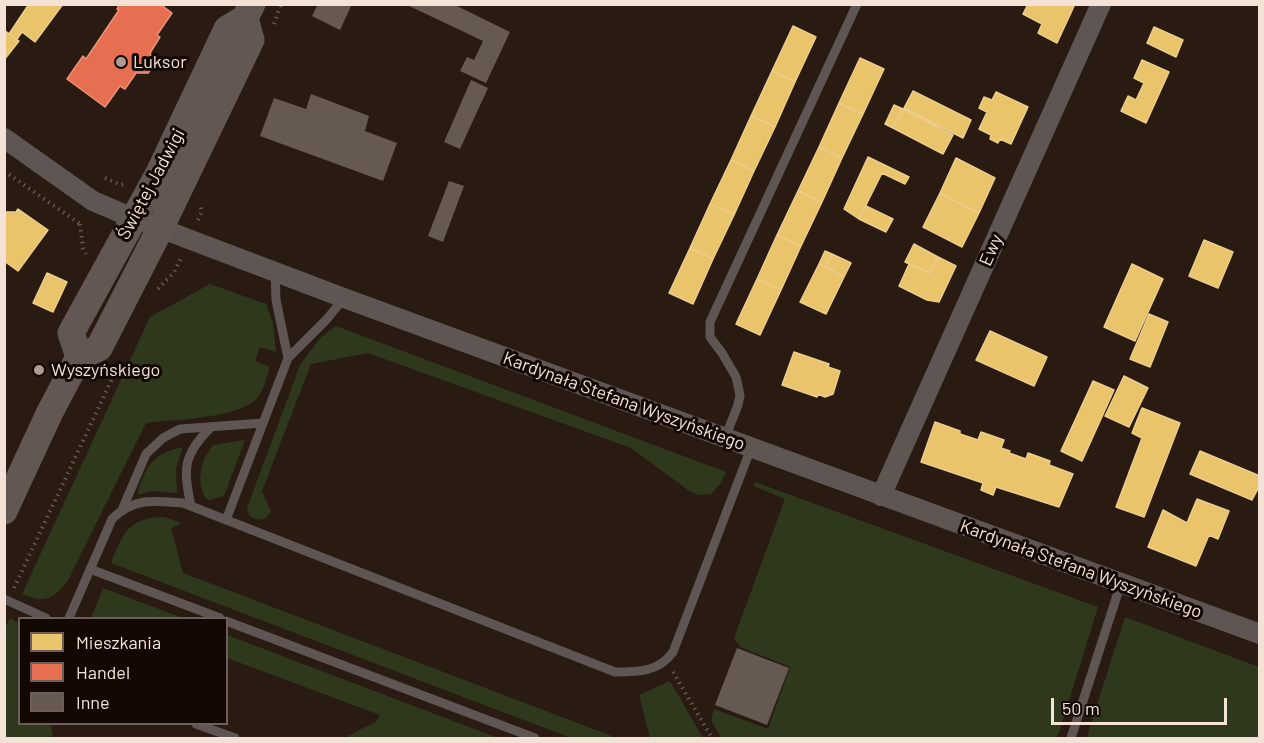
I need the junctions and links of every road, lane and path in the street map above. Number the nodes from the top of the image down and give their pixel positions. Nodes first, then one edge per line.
1 (857, 4) edge
2 (1101, 4) edge
3 (249, 11) edge
4 (4, 138) edge
5 (4, 171) edge
6 (84, 215) dead end
7 (133, 218) junction
8 (80, 224) junction
9 (160, 229) junction
10 (89, 258) dead end
11 (180, 262) dead end
12 (275, 273) junction
13 (155, 291) dead end
14 (344, 298) junction
15 (123, 355) dead end
16 (79, 357) junction
17 (288, 358) junction
18 (263, 423) junction
19 (211, 427) junction
20 (725, 438) junction
21 (751, 448) junction
22 (881, 496) junction
23 (191, 506) junction
24 (122, 510) junction
25 (4, 511) edge
26 (226, 520) junction
27 (90, 569) junction
28 (1121, 583) junction
29 (6, 600) edge
30 (44, 617) edge
31 (69, 617) edge
32 (217, 617) edge
33 (228, 622) edge
34 (1260, 634) edge
35 (667, 661) junction
36 (201, 725) edge
37 (234, 738) edge
38 (535, 738) edge
39 (712, 738) edge
40 (1071, 738) edge

1 - 20 lane
2 - 22 street, Ewy
3 - 7 main road, Świętej Jadwigi
3 - 9 main road, Świętej Jadwigi
4 - 7 street, Kardynała Stefana Wyszyńskiego
5 - 8 path
6 - 8 path
7 - 9 street, Kardynała Stefana Wyszyńskiego
7 - 16 main road, Świętej Jadwigi
8 - 10 path
9 - 12 street, Kardynała Stefana Wyszyńskiego
9 - 16 main road, Świętej Jadwigi
11 - 13 path
12 - 14 street, Kardynała Stefana Wyszyńskiego
12 - 17 lane
14 - 17 lane
14 - 20 street, Kardynała Stefana Wyszyńskiego
15 - 29 path
16 - 25 main road, Świętej Jadwigi
17 - 18 lane
18 - 19 lane
18 - 26 lane
19 - 23 lane
19 - 24 lane
20 - 21 street, Kardynała Stefana Wyszyńskiego
21 - 22 street, Kardynała Stefana Wyszyńskiego
21 - 35 lane
22 - 28 street, Kardynała Stefana Wyszyńskiego
23 - 24 lane
23 - 26 lane
24 - 27 lane
26 - 35 lane
27 - 31 lane
27 - 32 lane
28 - 34 street, Kardynała Stefana Wyszyńskiego
28 - 40 lane
29 - 30 lane
33 - 38 lane
35 - 39 path
36 - 37 lane

